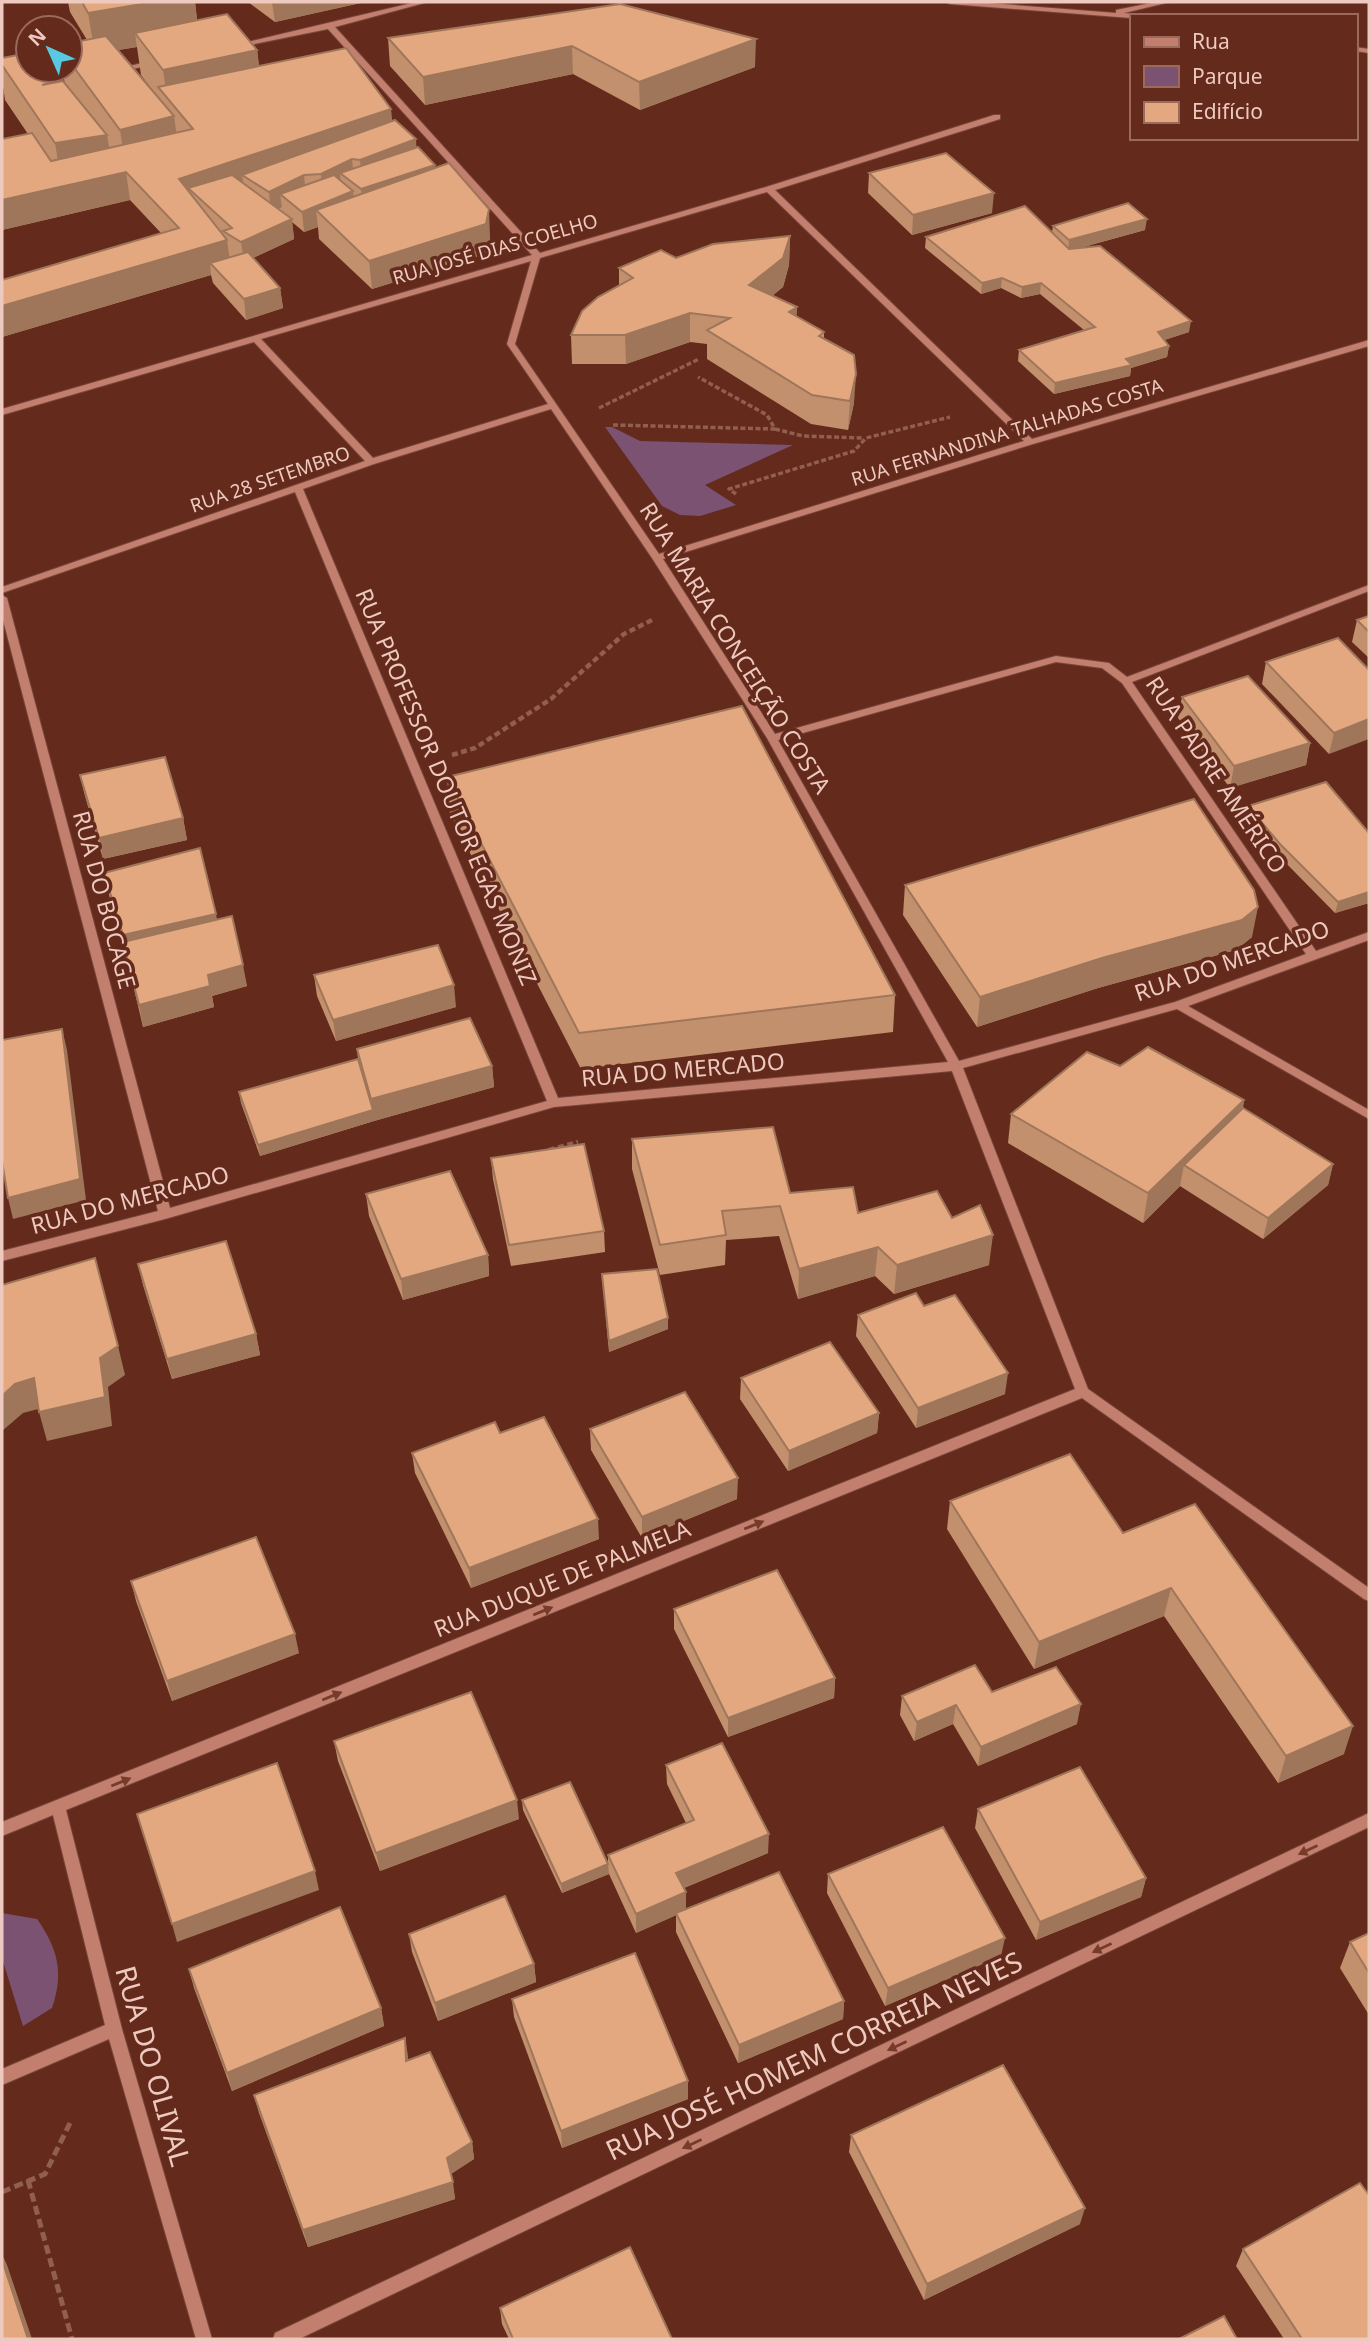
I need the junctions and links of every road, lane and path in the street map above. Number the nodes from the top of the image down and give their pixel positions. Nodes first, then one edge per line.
1 (424, 2) edge
2 (950, 2) edge
3 (1166, 2) edge
4 (1112, 13) junction
5 (1130, 16) edge
6 (330, 26) junction
7 (221, 49) edge
8 (166, 60) edge
9 (111, 71) edge
10 (997, 117) dead end
11 (446, 155) junction
12 (433, 159) edge
13 (769, 189) junction
14 (537, 254) junction
15 (255, 338) junction
16 (1369, 343) edge
17 (699, 359) dead end
18 (698, 377) dead end
19 (552, 405) junction
20 (2, 412) edge
21 (590, 412) dead end
22 (952, 416) dead end
23 (611, 425) dead end
24 (775, 429) junction
25 (866, 438) junction
26 (1030, 442) junction
27 (371, 462) junction
28 (298, 488) junction
29 (741, 496) dead end
30 (657, 558) junction
31 (1369, 588) edge
32 (2, 590) edge
33 (2, 598) edge
34 (689, 607) junction
35 (1126, 681) junction
36 (772, 738) junction
37 (414, 767) junction
38 (1369, 936) edge
39 (1313, 956) junction
40 (1178, 1005) junction
41 (956, 1066) junction
42 (554, 1103) junction
43 (1369, 1115) edge
44 (584, 1140) dead end
45 (543, 1151) edge
46 (165, 1214) junction
47 (2, 1256) edge
48 (1083, 1392) junction
49 (1369, 1595) edge
50 (58, 1806) junction
51 (1369, 1821) edge
52 (2, 1829) edge
53 (114, 2029) junction
54 (2, 2077) edge
55 (70, 2123) dead end
56 (28, 2180) junction
57 (2, 2192) edge
58 (72, 2339) edge
59 (204, 2339) edge
60 (281, 2339) edge

1 - 6 street
2 - 4 street
3 - 4 street
4 - 5 street
6 - 7 street
6 - 11 street
8 - 9 street
10 - 13 street, RUA JOSÉ DIAS COELHO
11 - 12 street
11 - 14 street
13 - 14 street, RUA JOSÉ DIAS COELHO
13 - 26 street
14 - 15 street, RUA JOSÉ DIAS COELHO
14 - 19 street, RUA MARIA CONCEIÇÃO COSTA
15 - 20 street, RUA JOSÉ DIAS COELHO
15 - 27 street
16 - 26 street, RUA FERNANDINA TALHADAS COSTA
17 - 21 path
18 - 24 path
19 - 27 street, RUA 28 SETEMBRO
19 - 30 street, RUA MARIA CONCEIÇÃO COSTA
22 - 25 path
23 - 24 path
24 - 25 path
25 - 29 path
26 - 30 street, RUA FERNANDINA TALHADAS COSTA
27 - 28 street, RUA 28 SETEMBRO
28 - 32 street, RUA 28 SETEMBRO
28 - 37 street, RUA PROFESSOR DOUTOR EGAS MONIZ
30 - 34 street, RUA MARIA CONCEIÇÃO COSTA
31 - 35 street
33 - 46 street, RUA DO BOCAGE
34 - 36 street, RUA MARIA CONCEIÇÃO COSTA
34 - 37 path
35 - 36 street, RUA PADRE AMÉRICO
35 - 39 street, RUA PADRE AMÉRICO
36 - 41 street, RUA MARIA CONCEIÇÃO COSTA
37 - 42 street, RUA PROFESSOR DOUTOR EGAS MONIZ
38 - 39 street, RUA DO MERCADO
39 - 40 street, RUA DO MERCADO
40 - 41 street, RUA DO MERCADO
40 - 43 street
41 - 42 street, RUA DO MERCADO
41 - 48 street, RUA MARIA CONCEIÇÃO COSTA
42 - 46 street, RUA DO MERCADO
44 - 45 path
46 - 47 street, RUA DO MERCADO
48 - 49 street
50 -> 48 street, RUA DUQUE DE PALMELA
50 - 52 street
50 - 53 street, RUA DO OLIVAL
51 -> 60 street, RUA JOSÉ HOMEM CORREIA NEVES
53 - 54 street
53 - 59 street, RUA DO OLIVAL
55 - 56 path
56 - 57 path
56 - 58 path

